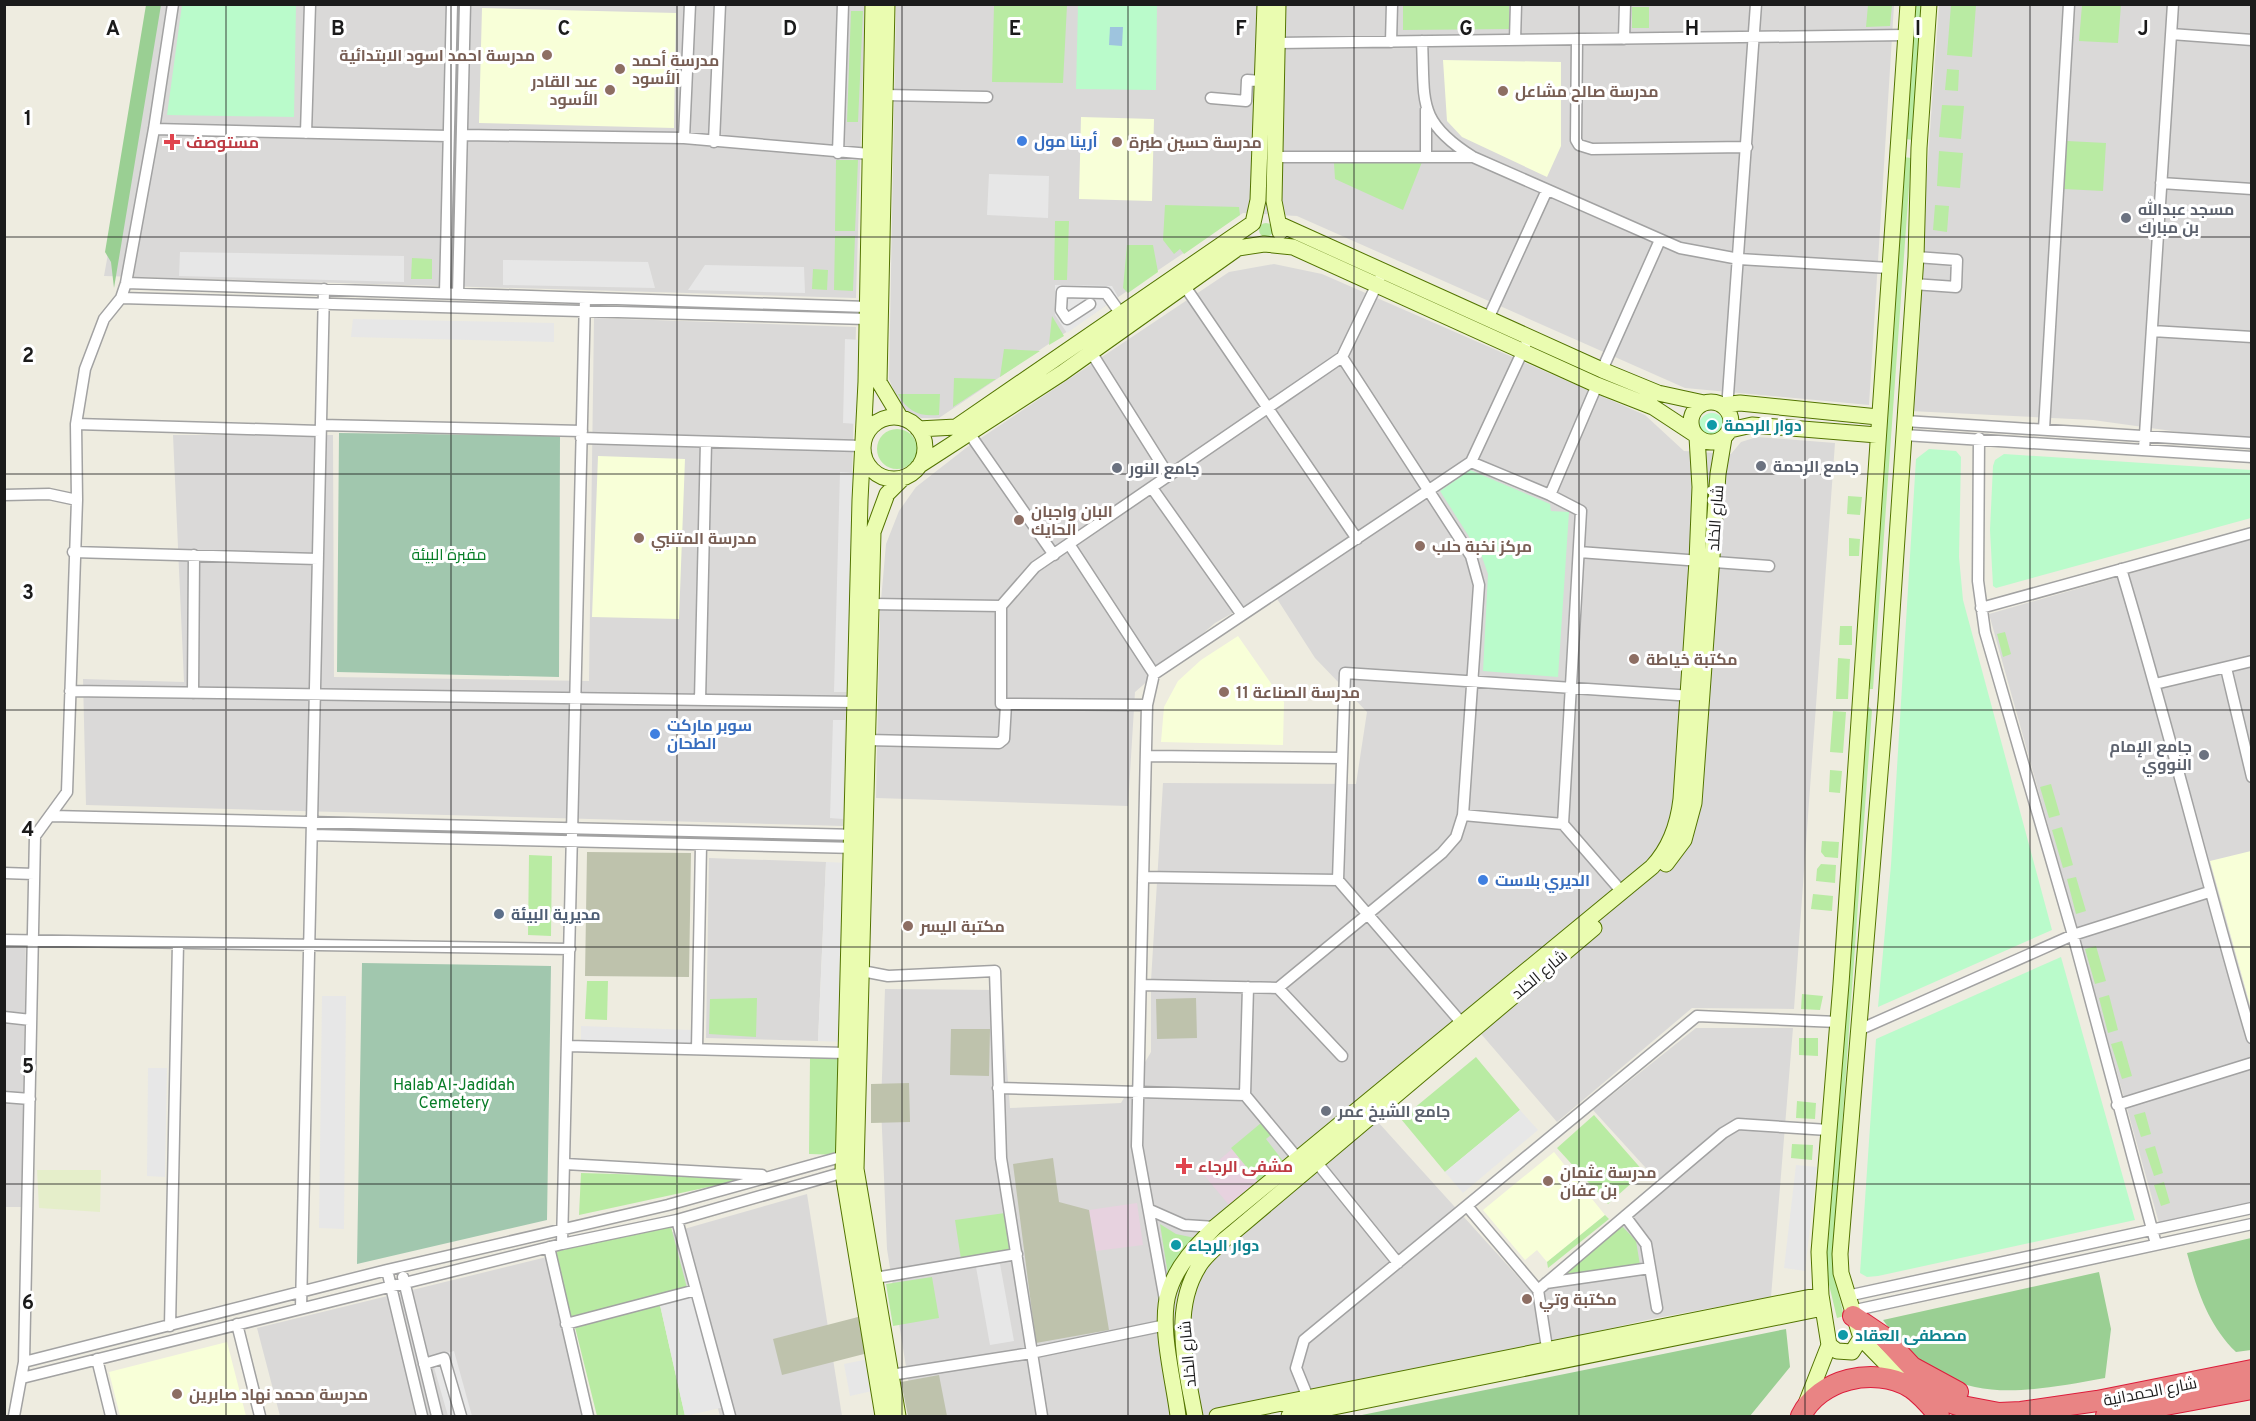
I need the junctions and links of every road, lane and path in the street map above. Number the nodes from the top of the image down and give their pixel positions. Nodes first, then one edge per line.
1 (173, 4) edge
2 (310, 4) edge
3 (452, 4) edge
4 (465, 4) edge
5 (690, 4) edge
6 (720, 4) edge
7 (843, 4) edge
8 (873, 4) edge
9 (886, 4) edge
10 (1265, 4) edge
11 (1278, 4) edge
12 (1392, 4) edge
13 (1516, 4) edge
14 (1625, 4) edge
15 (1756, 4) edge
16 (1908, 4) edge
17 (1929, 4) edge
18 (2069, 4) edge
19 (2173, 4) edge
20 (2171, 34) junction
21 (1905, 35) junction
22 (1754, 37) junction
23 (1577, 39) junction
24 (1624, 39) junction
25 (1515, 40) junction
26 (2252, 40) edge
27 (1422, 41) junction
28 (1391, 42) junction
29 (1277, 43) junction
30 (1262, 81) junction
31 (885, 95) junction
32 (987, 97) dead end
33 (1211, 98) dead end
34 (1426, 110) junction
35 (154, 129) junction
36 (306, 133) junction
37 (462, 135) junction
38 (448, 136) junction
39 (684, 138) junction
40 (714, 142) junction
41 (1747, 147) junction
42 (1898, 147) junction
43 (1919, 148) junction
44 (838, 153) junction
45 (870, 154) junction
46 (1275, 157) junction
47 (1426, 157) junction
48 (1473, 157) junction
49 (2161, 183) junction
50 (2252, 189) edge
51 (1547, 190) junction
52 (1278, 222) junction
53 (1253, 223) junction
54 (1660, 240) junction
55 (1264, 244) junction
56 (1916, 257) junction
57 (1739, 259) junction
58 (1889, 268) junction
59 (1380, 278) junction
60 (126, 283) junction
61 (1913, 284) junction
62 (1184, 285) junction
63 (324, 289) junction
64 (445, 293) junction
65 (458, 294) junction
66 (121, 298) junction
67 (585, 298) junction
68 (323, 303) junction
69 (1090, 304) dead end
70 (584, 311) junction
71 (867, 313) junction
72 (1121, 314) junction
73 (1488, 319) junction
74 (2152, 331) junction
75 (2252, 337) edge
76 (1097, 342) junction
77 (1526, 344) junction
78 (1342, 357) junction
79 (1602, 370) junction
80 (1597, 386) junction
81 (1704, 403) junction
82 (1726, 406) junction
83 (1268, 408) junction
84 (900, 417) junction
85 (1878, 417) junction
86 (76, 424) junction
87 (321, 428) junction
88 (1904, 428) junction
89 (918, 429) junction
90 (2044, 429) junction
91 (969, 433) junction
92 (581, 434) junction
93 (1727, 434) junction
94 (1695, 435) junction
95 (1877, 435) junction
96 (2145, 436) junction
97 (1979, 438) junction
98 (706, 442) junction
99 (2252, 443) edge
100 (862, 446) junction
101 (2144, 450) junction
102 (2252, 457) edge
103 (1471, 462) junction
104 (920, 465) junction
105 (1169, 476) junction
106 (903, 478) junction
107 (1152, 488) junction
108 (1427, 492) junction
109 (4, 495) edge
110 (1550, 495) junction
111 (77, 500) junction
112 (2252, 533) edge
113 (1357, 539) junction
114 (1069, 544) junction
115 (73, 552) junction
116 (1579, 552) junction
117 (194, 555) junction
118 (1054, 555) junction
119 (318, 559) junction
120 (1697, 561) junction
121 (1713, 562) junction
122 (1769, 566) dead end
123 (2121, 569) junction
124 (871, 604) junction
125 (1001, 606) junction
126 (1981, 608) junction
127 (1242, 615) junction
128 (2252, 661) edge
129 (2226, 668) junction
130 (1154, 674) junction
131 (1474, 681) junction
132 (2156, 684) junction
133 (1572, 687) junction
134 (70, 691) junction
135 (193, 693) junction
136 (315, 694) junction
137 (1695, 696) junction
138 (576, 698) junction
139 (1860, 699) junction
140 (700, 700) junction
141 (1886, 701) junction
142 (855, 702) junction
143 (1006, 704) junction
144 (1147, 705) junction
145 (863, 748) junction
146 (1146, 756) junction
147 (1342, 758) junction
148 (2252, 777) edge
149 (1463, 815) junction
150 (52, 816) junction
151 (312, 822) junction
152 (1563, 824) junction
153 (573, 828) junction
154 (312, 835) junction
155 (572, 842) junction
156 (858, 842) junction
157 (701, 845) junction
158 (4, 873) edge
159 (34, 874) junction
160 (1143, 877) junction
161 (1338, 880) junction
162 (1622, 892) junction
163 (2209, 892) junction
164 (1368, 915) junction
165 (2073, 935) junction
166 (4, 940) edge
167 (33, 940) junction
168 (178, 942) junction
169 (309, 945) junction
170 (570, 949) junction
171 (862, 971) junction
172 (1141, 985) junction
173 (1248, 987) junction
174 (1278, 988) junction
175 (4, 1017) edge
176 (31, 1020) junction
177 (1838, 1022) junction
178 (1466, 1028) junction
179 (1861, 1029) junction
180 (2252, 1038) edge
181 (568, 1046) junction
182 (697, 1049) junction
183 (846, 1053) junction
184 (1342, 1056) dead end
185 (2252, 1063) edge
186 (998, 1088) junction
187 (1138, 1092) junction
188 (1245, 1095) junction
189 (4, 1097) edge
190 (30, 1100) junction
191 (2117, 1104) junction
192 (1828, 1130) junction
193 (1827, 1149) junction
194 (1847, 1151) junction
195 (850, 1154) junction
196 (1299, 1160) junction
197 (565, 1164) junction
198 (1318, 1164) junction
199 (850, 1171) junction
200 (772, 1176) junction
201 (1467, 1206) junction
202 (2252, 1208) edge
203 (1150, 1209) junction
204 (1625, 1216) junction
205 (677, 1220) junction
206 (2252, 1224) edge
207 (1225, 1226) junction
208 (562, 1228) junction
209 (2152, 1230) junction
210 (562, 1244) junction
211 (2156, 1244) junction
212 (549, 1247) junction
213 (1017, 1254) junction
214 (1398, 1263) junction
215 (401, 1267) junction
216 (1650, 1268) junction
217 (387, 1270) junction
218 (875, 1278) junction
219 (405, 1283) junction
220 (1542, 1286) junction
221 (391, 1287) junction
222 (696, 1290) junction
223 (302, 1293) junction
224 (1822, 1302) junction
225 (1166, 1307) junction
226 (301, 1308) junction
227 (1657, 1308) dead end
228 (1850, 1308) junction
229 (237, 1324) junction
230 (566, 1324) junction
231 (170, 1326) junction
232 (1166, 1326) junction
233 (1861, 1338) junction
234 (1829, 1345) junction
235 (1546, 1348) junction
236 (1031, 1353) junction
237 (97, 1359) junction
238 (24, 1362) junction
239 (424, 1364) junction
240 (2252, 1370) edge
241 (891, 1375) junction
242 (22, 1378) junction
243 (1909, 1387) junction
244 (2252, 1389) edge
245 (1309, 1400) junction
246 (2085, 1402) junction
247 (1800, 1414) edge
248 (14, 1416) edge
249 (111, 1416) edge
250 (260, 1416) edge
251 (422, 1416) edge
252 (437, 1416) edge
253 (461, 1416) edge
254 (588, 1416) edge
255 (727, 1416) edge
256 (883, 1416) edge
257 (898, 1416) edge
258 (1042, 1416) edge
259 (1178, 1416) edge
260 (1195, 1416) edge
261 (1217, 1416) edge
262 (1289, 1416) edge
263 (1939, 1416) edge
264 (2106, 1416) edge

1 - 35 street
2 - 36 street
3 - 38 street
4 - 37 street
5 - 39 street
6 - 40 street
7 - 44 street
8 - 45 street
9 - 31 street
10 - 30 street
11 - 29 street
12 - 28 street
13 - 25 street
14 - 24 street
15 - 22 street
16 - 21 street
17 - 43 street
18 - 90 street
19 - 20 street
20 - 26 street
20 - 49 street
21 - 22 street
21 - 42 street
22 - 24 street
22 - 41 street
23 - 24 street
23 - 25 street
23 - 41 street
25 - 27 street
27 - 28 street
27 - 34 street
28 - 29 street
29 - 46 street
30 - 33 street
30 - 53 street
31 - 32 street
31 - 84 street
34 - 47 street
34 - 48 street
35 - 36 street
35 - 60 street
36 - 38 street
37 - 39 street
37 - 65 street
38 - 64 street
39 - 40 street
40 - 44 street
41 - 57 street
42 - 43 street
42 - 58 street
43 - 56 street
44 - 45 street
45 - 71 street
46 - 47 street
46 - 52 street
47 - 48 street
48 - 51 street
49 - 50 street
49 - 74 street
51 - 54 street
51 - 73 street
52 - 53 street
52 - 55 street
52 - 59 street
53 - 55 street
53 - 72 street
54 - 57 street
54 - 79 street
55 - 59 street
55 - 62 street
56 - 61 street
56 - 61 street
57 - 58 street
57 - 82 street
58 - 85 street
59 - 73 street
59 - 77 street
59 - 78 street
60 - 63 street
60 - 66 street
61 - 88 street
62 - 76 street
62 - 83 street
63 - 64 street
63 - 68 street
64 - 65 street
65 - 67 street
66 - 68 street
66 - 86 street
67 - 70 street
67 - 71 street
68 - 70 street
68 - 87 street
69 - 72 street
70 - 71 street
70 - 92 street
71 - 100 street
72 - 76 street
73 - 77 street
74 - 75 street
74 - 96 street
76 - 89 street
76 - 91 street
76 - 105 street
77 - 79 street
77 - 80 street
77 - 103 street
78 - 83 street
78 - 108 street
79 - 81 street
80 - 94 street
80 - 110 street
81 - 82 street
81 - 94 street
82 - 85 street
82 - 93 street
83 - 105 street
83 - 113 street
84 - 89 street
84 - 100 street
85 - 95 street
86 - 87 street
86 - 111 street
87 - 92 street
87 - 119 street
88 - 90 street
88 - 97 street
88 - 141 street
89 - 104 street
90 - 96 street
91 - 104 street
91 - 118 street
92 - 98 street
92 - 138 street
93 - 94 street
93 - 95 street
93 - 121 street, شارع الخلد
94 - 120 street
95 - 139 street
96 - 99 street
96 - 101 street
97 - 101 street
97 - 126 street
98 - 100 street
98 - 140 street
100 - 106 street
100 - 142 street
101 - 102 street
103 - 108 street
103 - 110 street
104 - 106 street
105 - 107 street
106 - 124 street
107 - 114 street
107 - 127 street
108 - 113 street
108 - 131 street
109 - 111 street
110 - 116 street
111 - 115 street
112 - 123 street
113 - 127 street
114 - 118 street
114 - 130 street
115 - 117 street
115 - 134 street
116 - 120 street
116 - 133 street
117 - 119 street
117 - 135 street
118 - 125 street
119 - 136 street
120 - 121 street
120 - 137 street
121 - 122 street
121 - 137 street, شارع الخلد
123 - 126 street
123 - 132 street
124 - 125 street
124 - 145 street
125 - 143 street
126 - 165 street
127 - 130 street
128 - 129 street
129 - 132 street
129 - 148 street
130 - 144 street
131 - 133 street
131 - 147 street
131 - 149 street
132 - 163 street
133 - 137 street
133 - 152 street
134 - 135 street
134 - 150 street
135 - 136 street
136 - 138 street
136 - 151 street
137 - 162 street
137 - 178 street, شارع الخلد
138 - 140 street
138 - 153 street
139 - 141 street
139 - 177 street
140 - 142 street
141 - 179 street
142 - 145 street
143 - 144 street
143 - 145 street
144 - 146 street
145 - 156 street
146 - 147 street
146 - 160 street
147 - 161 street
149 - 152 street
149 - 164 street
150 - 151 street
150 - 159 street
151 - 153 street
151 - 154 street
152 - 162 street
153 - 155 street
153 - 156 street
154 - 155 street
154 - 169 street
155 - 157 street
155 - 170 street
156 - 157 street
156 - 171 street
156 - 183 street
157 - 182 street
158 - 159 street
159 - 167 street
160 - 161 street
160 - 172 street
161 - 164 street
162 - 178 street
163 - 165 street
163 - 180 street
164 - 174 street
164 - 178 street
165 - 179 street
165 - 191 street
166 - 167 street
167 - 168 street
167 - 176 street
168 - 169 street
168 - 231 street
169 - 170 street
169 - 223 street
170 - 181 street
171 - 186 street
171 - 195 street
172 - 173 street
172 - 187 street
173 - 174 street
173 - 188 street
174 - 184 street
175 - 176 street
176 - 190 street
177 - 192 street
177 - 201 street
178 - 196 street
178 - 198 street, شارع الخلد
179 - 194 street
181 - 182 street
181 - 197 street
182 - 183 street
183 - 195 street
185 - 191 street
186 - 187 street
186 - 213 street
187 - 188 street
187 - 203 street
188 - 196 street
189 - 190 street
190 - 238 street
191 - 209 street
192 - 193 street
192 - 204 street
193 - 194 street
193 - 224 street
194 - 228 street
195 - 199 street
195 - 200 street
196 - 207 street
197 - 200 street
197 - 208 street
198 - 207 street, شارع الخلد
198 - 214 street
199 - 205 street
199 - 218 street
199 - 256 street
200 - 208 street
201 - 214 street
201 - 220 street
202 - 209 street
203 - 207 street
203 - 225 street
204 - 216 street
204 - 220 street
205 - 210 street
205 - 222 street
206 - 211 street
207 - 225 street
207 - 260 street, شارع الخلد
208 - 210 street
208 - 215 street
209 - 211 street
209 - 228 street
210 - 212 street
211 - 228 street
212 - 219 street
212 - 230 street
213 - 218 street
213 - 236 street
214 - 245 street
215 - 217 street
215 - 219 street
216 - 220 street
216 - 227 street
217 - 221 street
217 - 223 street
218 - 241 street
219 - 221 street
219 - 239 street
220 - 235 street
221 - 226 street
221 - 251 street
222 - 230 street
222 - 255 street
223 - 226 street
223 - 231 street
224 - 234 street
224 - 235 street
224 - 262 street
225 - 232 street
226 - 229 street
228 - 233 street
228 - 246 highway
229 - 237 street
229 - 250 street
230 - 254 street
231 - 238 street
232 - 236 street
232 - 259 street
233 - 234 street
233 - 243 street
234 - 247 street
235 - 245 street
236 - 241 street
236 - 258 street
237 - 242 street
237 - 249 street
238 - 242 street
239 - 252 street
239 - 253 street
240 - 246 highway, شارع الحمدانية
241 - 257 street
242 - 248 street
243 - 246 highway, شارع الحمدانية
243 - 247 highway, شارع الحمدانية
243 - 263 highway
244 - 264 highway, شارع الحمدانية
245 - 261 street

